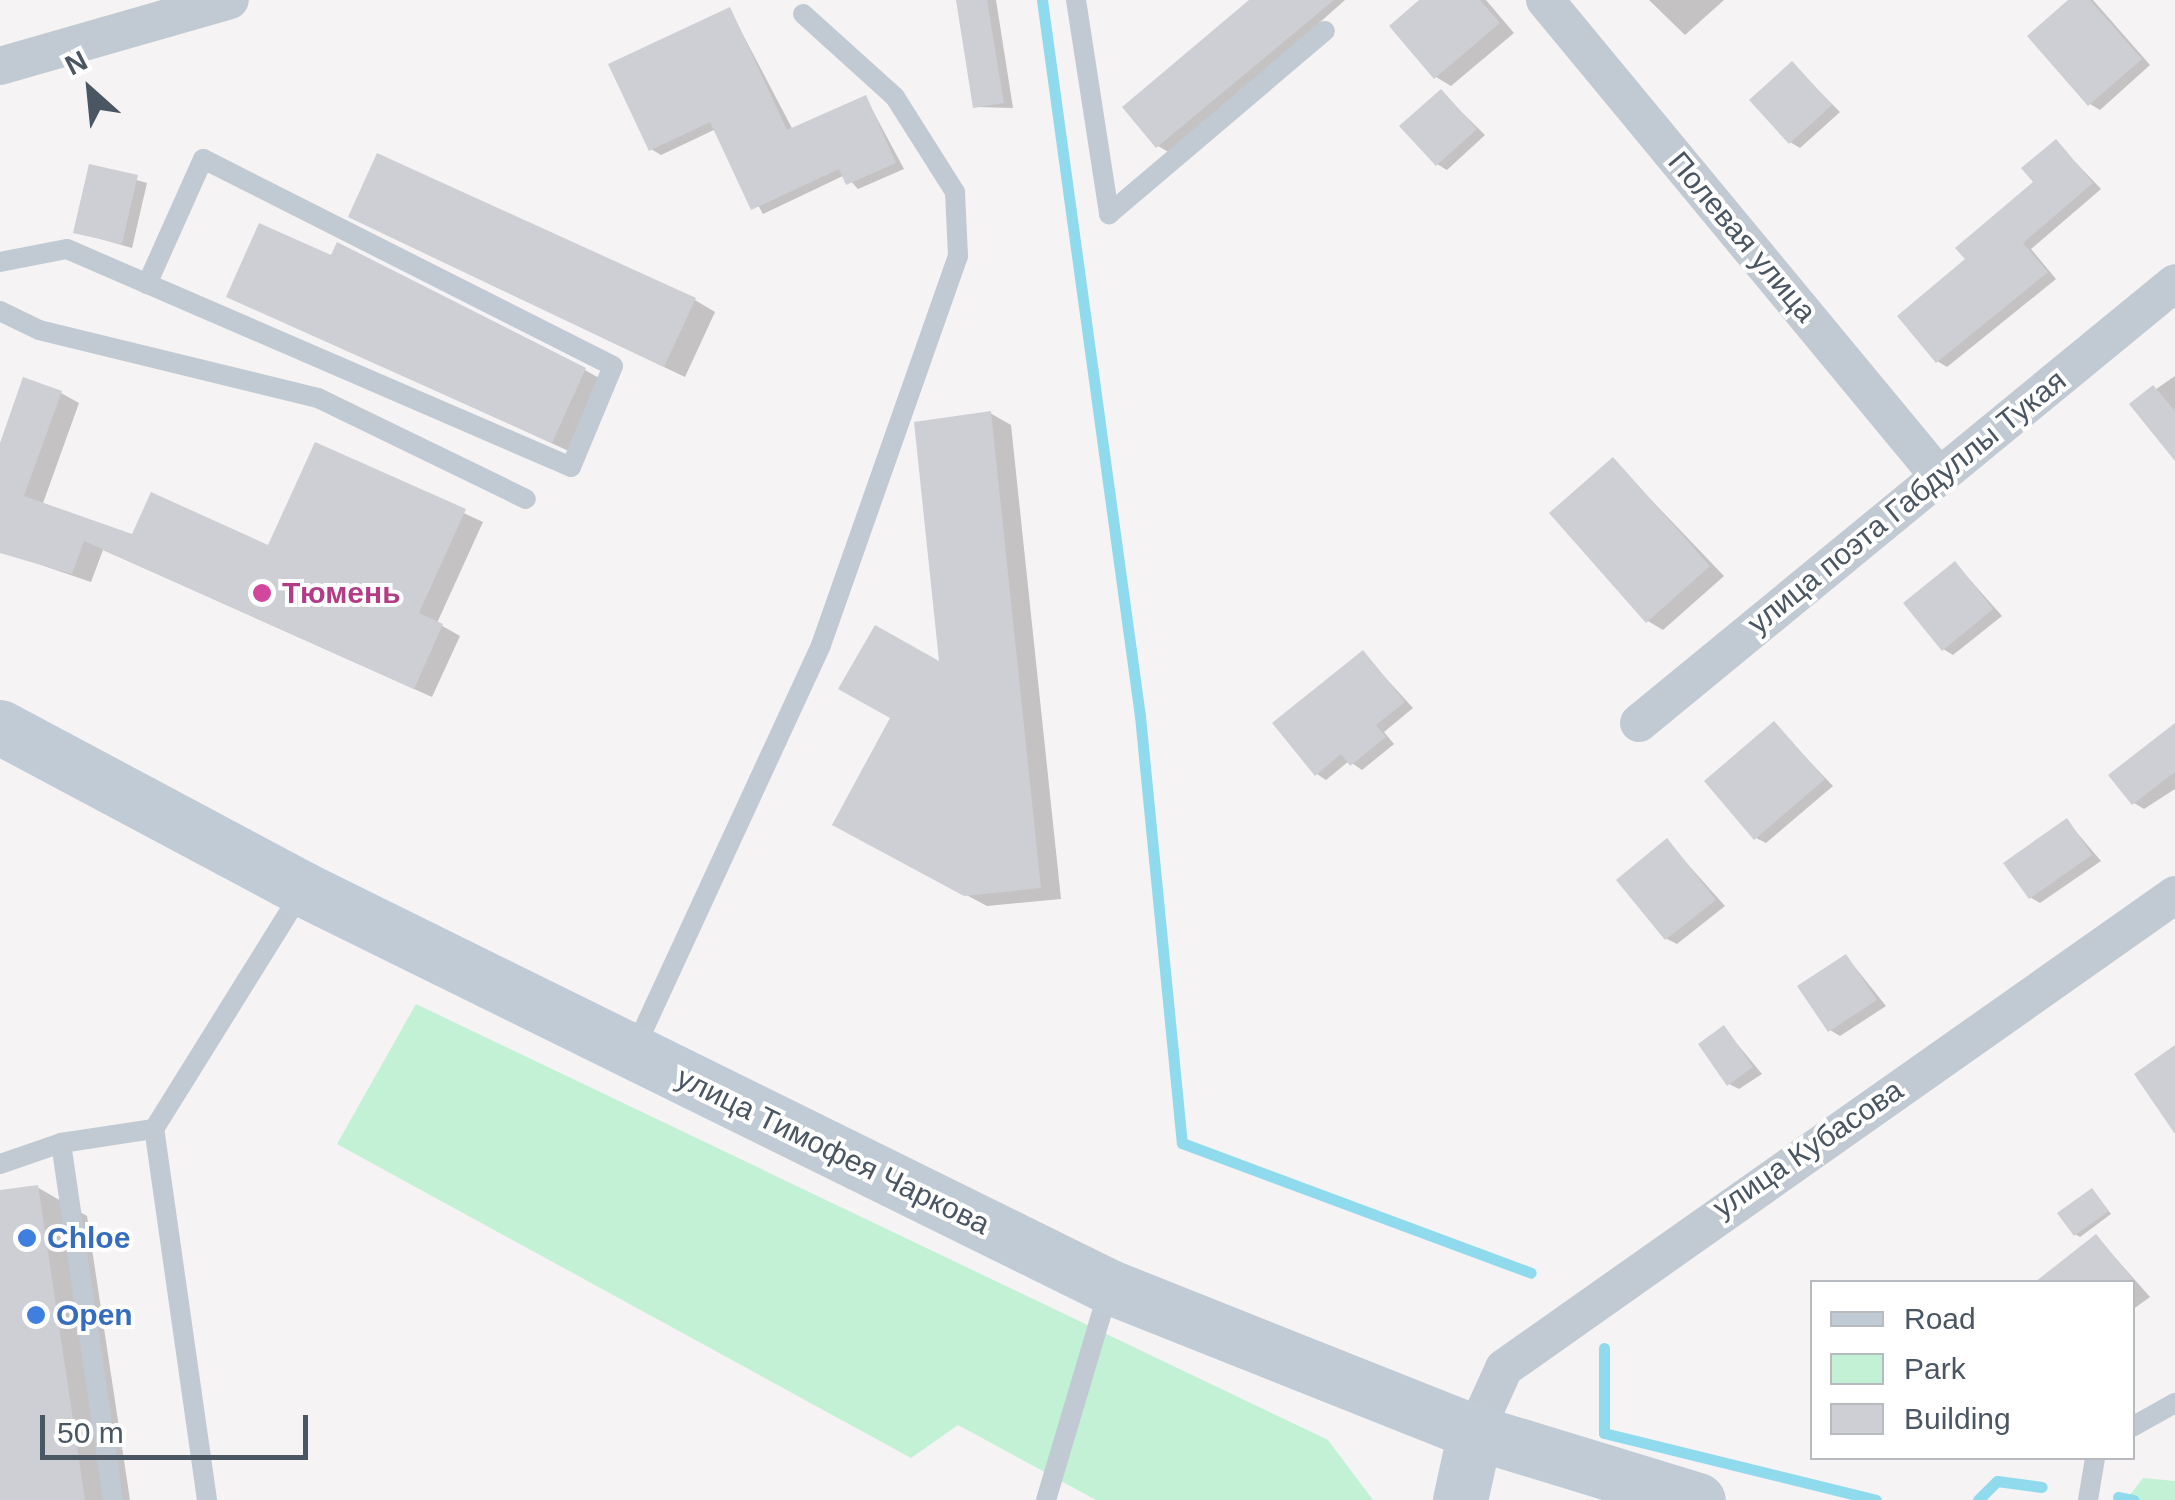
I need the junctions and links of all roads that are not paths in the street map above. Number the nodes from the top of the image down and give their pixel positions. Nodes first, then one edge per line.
1 (230, 0) edge
2 (1076, 0) edge
3 (1545, 0) edge
4 (804, 14) dead end
5 (1325, 31) dead end
6 (0, 66) edge
7 (0, 262) edge
8 (2175, 283) edge
9 (146, 284) junction
10 (0, 311) edge
11 (1938, 475) junction
12 (526, 499) dead end
13 (1639, 722) dead end
14 (0, 726) edge
15 (303, 889) junction
16 (2175, 895) edge
17 (633, 1052) junction
18 (154, 1130) junction
19 (61, 1143) junction
20 (0, 1164) edge
21 (1110, 1288) junction
22 (2175, 1403) edge
23 (2135, 1425) edge
24 (1475, 1432) junction
25 (2095, 1460) edge
26 (113, 1500) edge
27 (208, 1500) edge
28 (1046, 1500) edge
29 (1460, 1500) edge
30 (1698, 1500) edge
31 (2088, 1500) edge

1 - 6 street
2 - 5 lane
3 - 11 street, Полевая улица
4 - 17 lane
7 - 9 lane
8 - 11 street, улица поэта Габдуллы Тукая
9 - 9 lane
10 - 12 lane
11 - 13 street, улица поэта Габдуллы Тукая
14 - 15 main road, улица Тимофея Чаркова
15 - 17 main road, улица Тимофея Чаркова
15 - 18 lane
16 - 24 street, улица Кубасова
17 - 21 main road, улица Тимофея Чаркова
18 - 19 lane
18 - 27 lane
19 - 20 lane
19 - 26 lane
21 - 24 main road, улица Тимофея Чаркова
21 - 28 lane
22 - 23 lane
24 - 29 main road
24 - 30 main road, улица Тимофея Чаркова
25 - 31 lane

